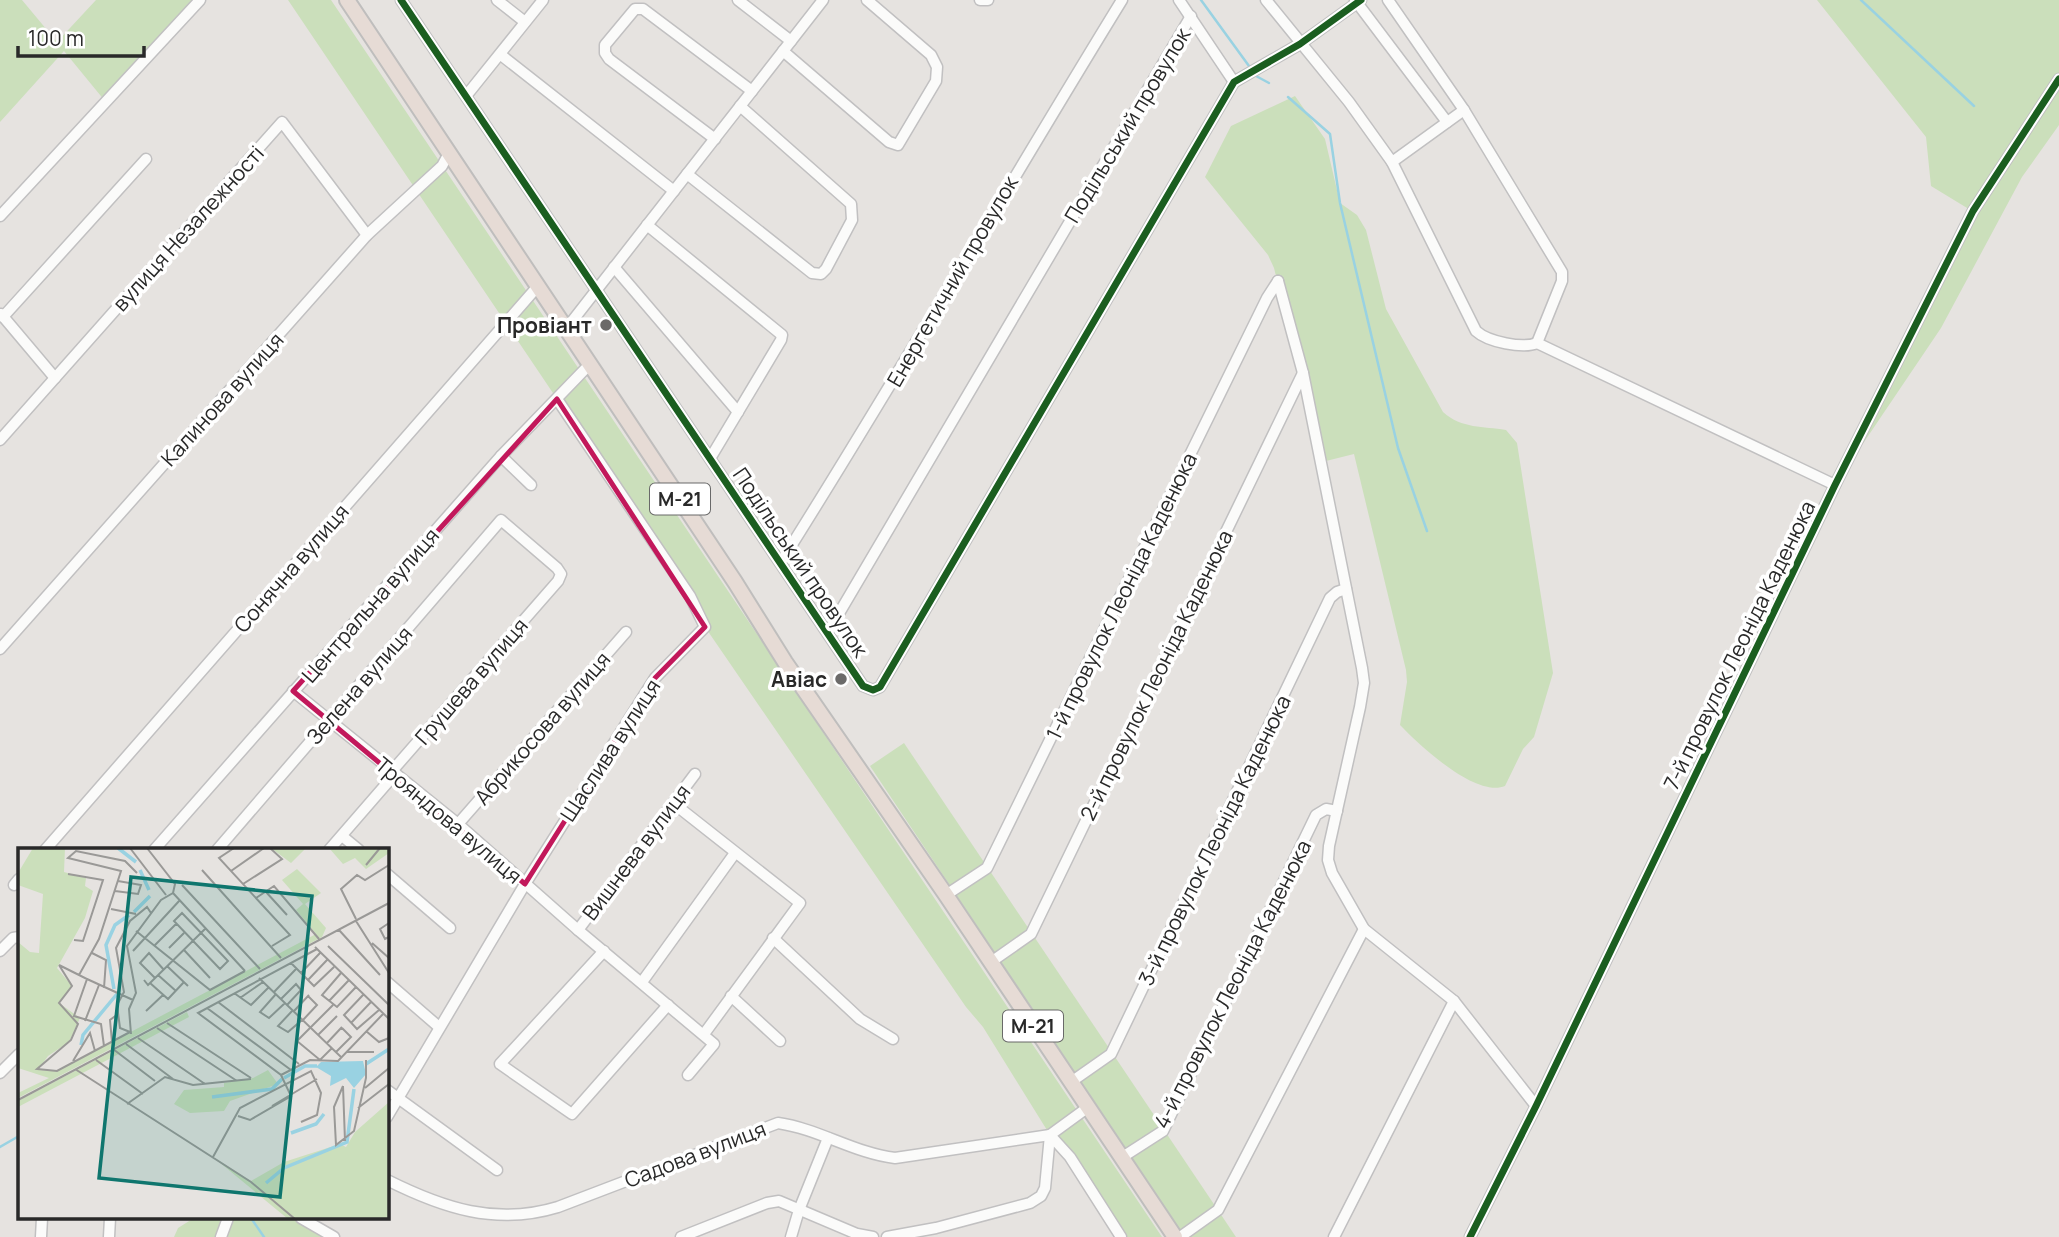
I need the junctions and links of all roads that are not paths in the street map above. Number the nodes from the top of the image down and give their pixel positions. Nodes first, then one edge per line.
1 (200, 0) edge
2 (347, 0) edge
3 (401, 0) edge
4 (497, 0) edge
5 (543, 0) edge
6 (738, 0) edge
7 (823, 0) edge
8 (867, 0) edge
9 (980, 0) edge
10 (988, 0) edge
11 (1122, 0) edge
12 (1179, 0) edge
13 (1266, 0) edge
14 (1388, 0) edge
15 (1358, 1) edge
16 (1191, 16) junction
17 (525, 22) junction
18 (791, 41) junction
19 (1300, 44) junction
20 (783, 51) junction
21 (501, 55) junction
22 (2059, 79) edge
23 (1234, 82) junction
24 (752, 92) junction
25 (466, 96) junction
26 (740, 106) junction
27 (1464, 110) junction
28 (1447, 122) junction
29 (715, 139) junction
30 (449, 153) junction
31 (146, 159) dead end
32 (1392, 162) junction
33 (687, 174) junction
34 (674, 191) junction
35 (0, 216) edge
36 (647, 225) junction
37 (367, 235) junction
38 (614, 267) junction
39 (538, 286) junction
40 (597, 289) junction
41 (2, 315) edge
42 (566, 330) junction
43 (1537, 342) junction
44 (590, 364) junction
45 (1303, 373) junction
46 (55, 378) junction
47 (557, 399) junction
48 (738, 412) junction
49 (0, 440) edge
50 (501, 456) junction
51 (711, 457) junction
52 (531, 485) dead end
53 (1835, 485) junction
54 (501, 520) joint
55 (781, 562) junction
56 (1346, 589) junction
57 (626, 632) dead end
58 (828, 632) junction
59 (0, 649) edge
60 (293, 691) junction
61 (329, 719) junction
62 (392, 771) junction
63 (695, 774) dead end
64 (673, 803) junction
65 (1337, 811) junction
66 (458, 824) junction
67 (342, 836) junction
68 (47, 848) edge
69 (156, 848) edge
70 (219, 848) edge
71 (331, 848) edge
72 (357, 848) edge
73 (735, 853) junction
74 (388, 875) edge
75 (524, 884) junction
76 (946, 895) junction
77 (450, 928) dead end
78 (1364, 929) junction
79 (578, 930) junction
80 (18, 937) edge
81 (773, 938) junction
82 (0, 951) edge
83 (604, 951) junction
84 (991, 962) junction
85 (642, 982) junction
86 (388, 983) edge
87 (731, 996) junction
88 (1454, 1001) junction
89 (668, 1005) junction
90 (439, 1027) junction
91 (704, 1034) junction
92 (893, 1039) dead end
93 (780, 1041) dead end
94 (18, 1055) edge
95 (0, 1073) edge
96 (688, 1075) dead end
97 (1070, 1082) junction
98 (388, 1091) edge
99 (397, 1098) junction
100 (1536, 1106) junction
101 (1087, 1108) junction
102 (388, 1115) edge
103 (1050, 1135) junction
104 (828, 1138) junction
105 (1121, 1158) junction
106 (497, 1170) dead end
107 (388, 1180) edge
108 (799, 1210) junction
109 (227, 1220) edge
110 (304, 1220) edge
111 (936, 1228) junction
112 (221, 1237) edge
113 (334, 1237) edge
114 (681, 1237) edge
115 (791, 1237) edge
116 (873, 1237) edge
117 (887, 1237) edge
118 (943, 1237) edge
119 (1121, 1237) edge
120 (1175, 1237) edge
121 (1180, 1237) edge
122 (1334, 1237) edge
123 (1470, 1237) edge

1 - 35 street
2 - 30 highway, М-21
3 - 25 street, Подільський провулок
4 - 17 street
5 - 17 street
6 - 18 street
7 - 18 street
8 - 20 street
9 - 10 street
11 - 55 street, Енергетичний провулок
12 - 16 street
13 - 19 street
14 - 27 street
15 - 19 street
15 - 28 street
16 - 23 street
16 - 58 street, Подільський провулок
17 - 21 street
18 - 20 street
19 - 23 street
19 - 32 street
20 - 24 street
21 - 25 street
21 - 34 street
22 - 53 street, 7-й провулок Леоніда Каденюка
23 - 58 street, Подільський провулок
24 - 26 street
24 - 29 street
25 - 40 street, Подільський провулок
26 - 29 street
26 - 33 street
27 - 28 street
27 - 43 street
28 - 32 street
29 - 33 street
30 - 37 street, Калинова вулиця
30 - 39 highway, М-21
31 - 41 street
32 - 43 street
33 - 34 street
34 - 36 street
36 - 38 street
36 - 48 street
37 - 46 street, вулиця Незалежності
37 - 59 street, Калинова вулиця
38 - 40 street
38 - 48 street
39 - 42 highway, М-21
39 - 68 street, Сонячна вулиця
40 - 42 street
40 - 51 street, Подільський провулок
41 - 46 street
42 - 44 highway, М-21
43 - 53 street
44 - 47 street, Центральна вулиця
44 - 76 highway, М-21
45 - 56 street
45 - 76 street, 1-й провулок Леоніда Каденюка
45 - 84 street, 2-й провулок Леоніда Каденюка
46 - 49 street, вулиця Незалежності
47 - 50 street, Центральна вулиця
47 - 75 street, Щаслива вулиця
48 - 51 street
50 - 52 street
50 - 60 street, Центральна вулиця
51 - 55 street, Подільський провулок
53 - 100 street, 7-й провулок Леоніда Каденюка
54 - 61 street, Зелена вулиця
54 - 62 street, Грушева вулиця
55 - 58 street, Подільський провулок
56 - 65 street
56 - 97 street, 3-й провулок Леоніда Каденюка
57 - 66 street, Абрикосова вулиця
60 - 61 street, Трояндова вулиця
60 - 69 street, Центральна вулиця
61 - 62 street, Трояндова вулиця
61 - 70 street, Зелена вулиця
62 - 66 street, Трояндова вулиця
62 - 67 street, Грушева вулиця
63 - 64 street, Вишнева вулиця
64 - 73 street
64 - 79 street, Вишнева вулиця
65 - 78 street
65 - 105 street, 4-й провулок Леоніда Каденюка
66 - 75 street, Трояндова вулиця
67 - 71 street, Грушева вулиця
67 - 72 street
73 - 81 street
73 - 85 street
74 - 77 street
75 - 79 street, Трояндова вулиця
75 - 90 street, Щаслива вулиця
76 - 84 highway, М-21
78 - 88 street
78 - 121 street
79 - 83 street, Трояндова вулиця
80 - 82 street
81 - 87 street
81 - 92 street
83 - 85 street, Трояндова вулиця
83 - 89 street
84 - 97 highway, М-21
85 - 89 street, Трояндова вулиця
86 - 90 street
87 - 91 street
87 - 93 street
88 - 100 street
88 - 122 street
89 - 91 street, Трояндова вулиця
90 - 99 street, Щаслива вулиця
91 - 96 street
94 - 95 street
97 - 101 highway, М-21
98 - 99 street
99 - 102 street, Щаслива вулиця
99 - 106 street
100 - 123 street, 7-й провулок Леоніда Каденюка
101 - 103 street
101 - 105 highway, М-21
103 - 104 street, Садова вулиця
103 - 111 street
103 - 119 street
104 - 107 street, Садова вулиця
104 - 108 street
105 - 120 highway, М-21
108 - 114 street
108 - 115 street
108 - 116 street
109 - 112 street
110 - 113 street
111 - 117 street
111 - 118 street

